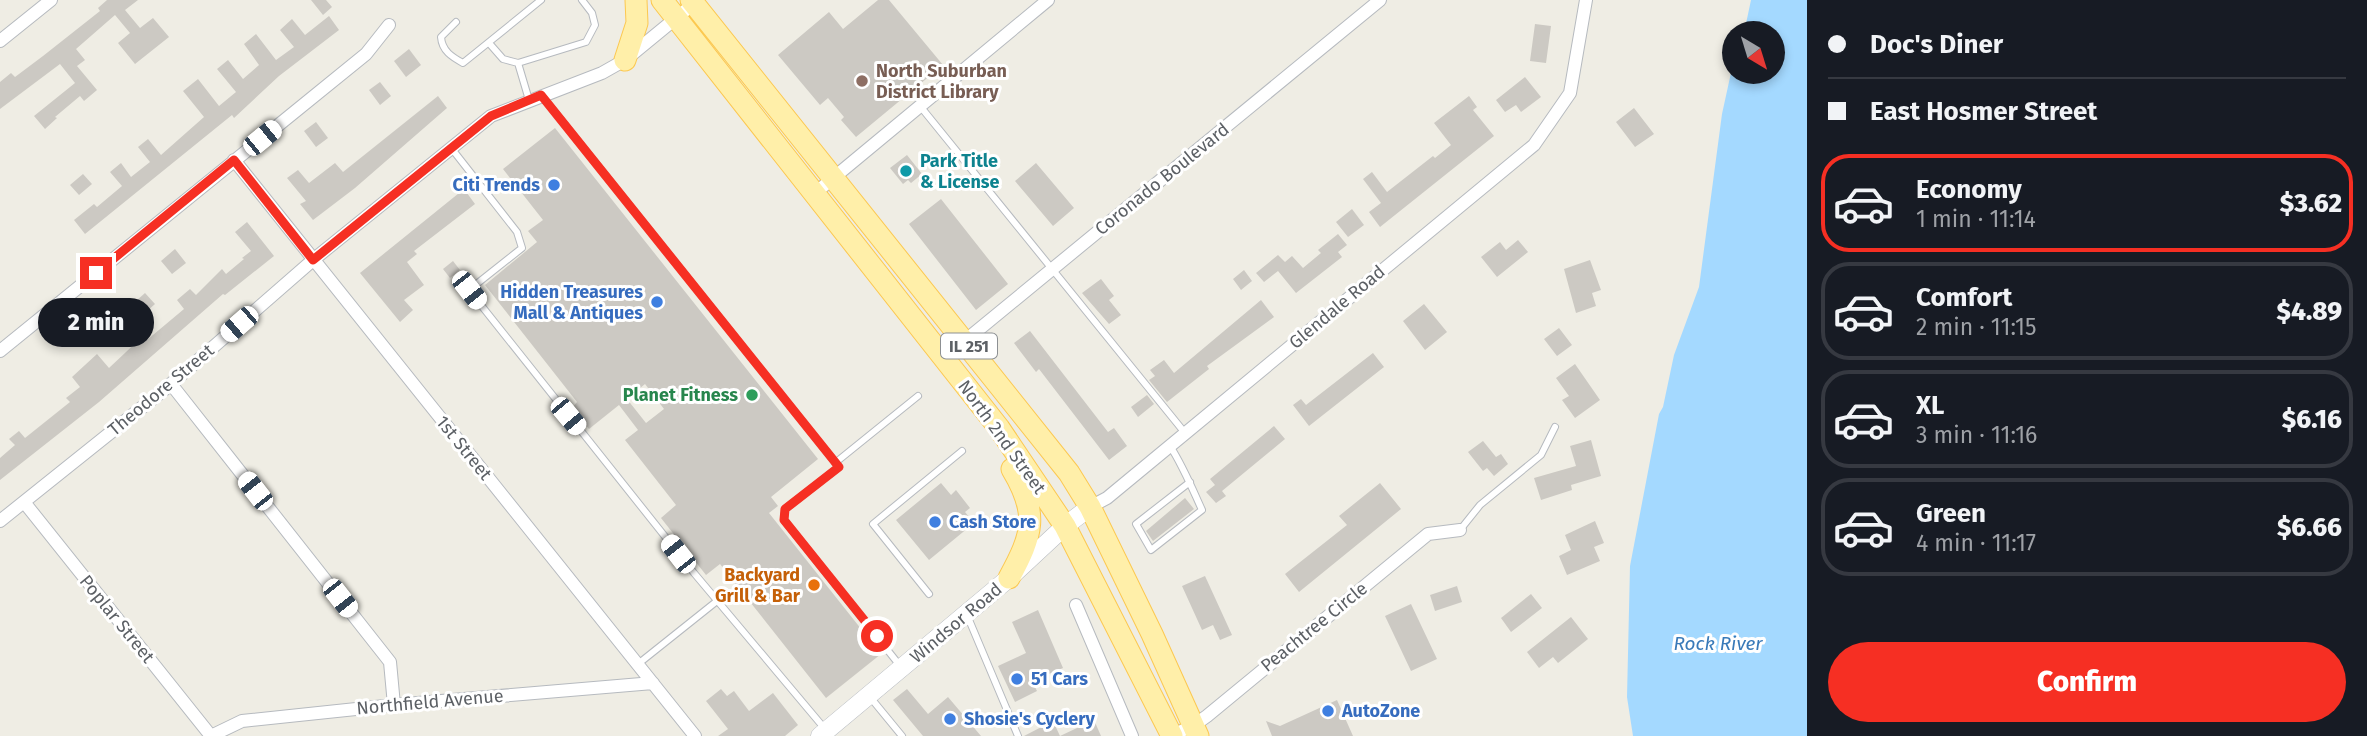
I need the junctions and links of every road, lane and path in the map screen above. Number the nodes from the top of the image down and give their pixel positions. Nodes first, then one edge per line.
1 (51, 0) edge
2 (541, 0) edge
3 (582, 0) edge
4 (636, 0) edge
5 (662, 0) edge
6 (1048, 0) edge
7 (1380, 0) edge
8 (1586, 0) edge
9 (690, 5) edge
10 (456, 22) dead end
11 (389, 24) dead end
12 (0, 41) edge
13 (489, 43) junction
14 (625, 61) junction
15 (518, 63) junction
16 (535, 97) junction
17 (920, 106) junction
18 (451, 148) junction
19 (234, 160) junction
20 (832, 179) junction
21 (814, 194) junction
22 (313, 260) junction
23 (1051, 270) junction
24 (965, 341) junction
25 (0, 351) edge
26 (944, 358) junction
27 (171, 384) junction
28 (918, 396) dead end
29 (1555, 427) dead end
30 (999, 428) junction
31 (1185, 433) junction
32 (1170, 446) junction
33 (962, 452) dead end
34 (835, 463) junction
35 (1190, 482) junction
36 (23, 502) junction
37 (1090, 507) junction
38 (0, 521) edge
39 (1065, 526) junction
40 (1460, 530) joint
41 (1009, 578) junction
42 (929, 594) dead end
43 (717, 601) junction
44 (1076, 605) dead end
45 (967, 614) junction
46 (638, 664) junction
47 (902, 668) junction
48 (653, 683) junction
49 (868, 696) junction
50 (394, 705) junction
51 (1195, 731) edge
52 (823, 733) edge
53 (211, 736) edge
54 (695, 736) edge
55 (902, 736) edge
56 (1018, 736) edge
57 (1132, 736) edge
58 (1171, 736) edge

1 - 12 street
2 - 13 lane
3 - 15 lane
4 - 14 main road
5 - 9 main road, North 2nd Street / IL 251
6 - 17 street
7 - 23 street, Coronado Boulevard
8 - 31 street, Glendale Road
9 - 14 street, Theodore Street
9 - 20 main road, North 2nd Street / IL 251
9 - 21 main road, North 2nd Street / IL 251
10 - 13 lane
11 - 19 street
13 - 15 lane
14 - 16 street, Theodore Street
15 - 16 lane
16 - 18 street, Theodore Street
16 - 34 lane
17 - 20 street
17 - 23 lane
18 - 22 street, Theodore Street
18 - 43 lane
19 - 22 street, 1st Street
19 - 25 street
20 - 21 street
20 - 24 main road, North 2nd Street / IL 251
21 - 26 main road, North 2nd Street / IL 251
22 - 27 street, Theodore Street
22 - 46 street, 1st Street
23 - 24 street, Coronado Boulevard
23 - 31 lane
24 - 26 street, Coronado Boulevard
24 - 37 main road, North 2nd Street / IL 251
26 - 30 main road, North 2nd Street / IL 251
27 - 36 street, Theodore Street
27 - 50 street
28 - 34 lane
29 - 40 lane
30 - 39 main road, North 2nd Street / IL 251
30 - 41 main road
31 - 32 street, Glendale Road
32 - 35 lane
32 - 37 street, Glendale Road
33 - 42 lane
34 - 47 lane
35 - 35 lane
36 - 38 street, Theodore Street
36 - 53 street, Poplar Street
37 - 39 street, Windsor Road
37 - 51 main road, North 2nd Street / IL 251
39 - 41 street, Windsor Road
39 - 58 main road, North 2nd Street / IL 251
40 - 51 street, Peachtree Circle
41 - 45 street, Windsor Road
43 - 46 lane
43 - 52 lane
44 - 57 street
45 - 47 street, Windsor Road
45 - 56 lane
46 - 48 street, 1st Street
47 - 49 street, Windsor Road
48 - 50 street, Northfield Avenue
48 - 54 street, 1st Street
49 - 52 street, Windsor Road
49 - 55 lane
50 - 53 street, Northfield Avenue
51 - 58 street, Peachtree Circle

